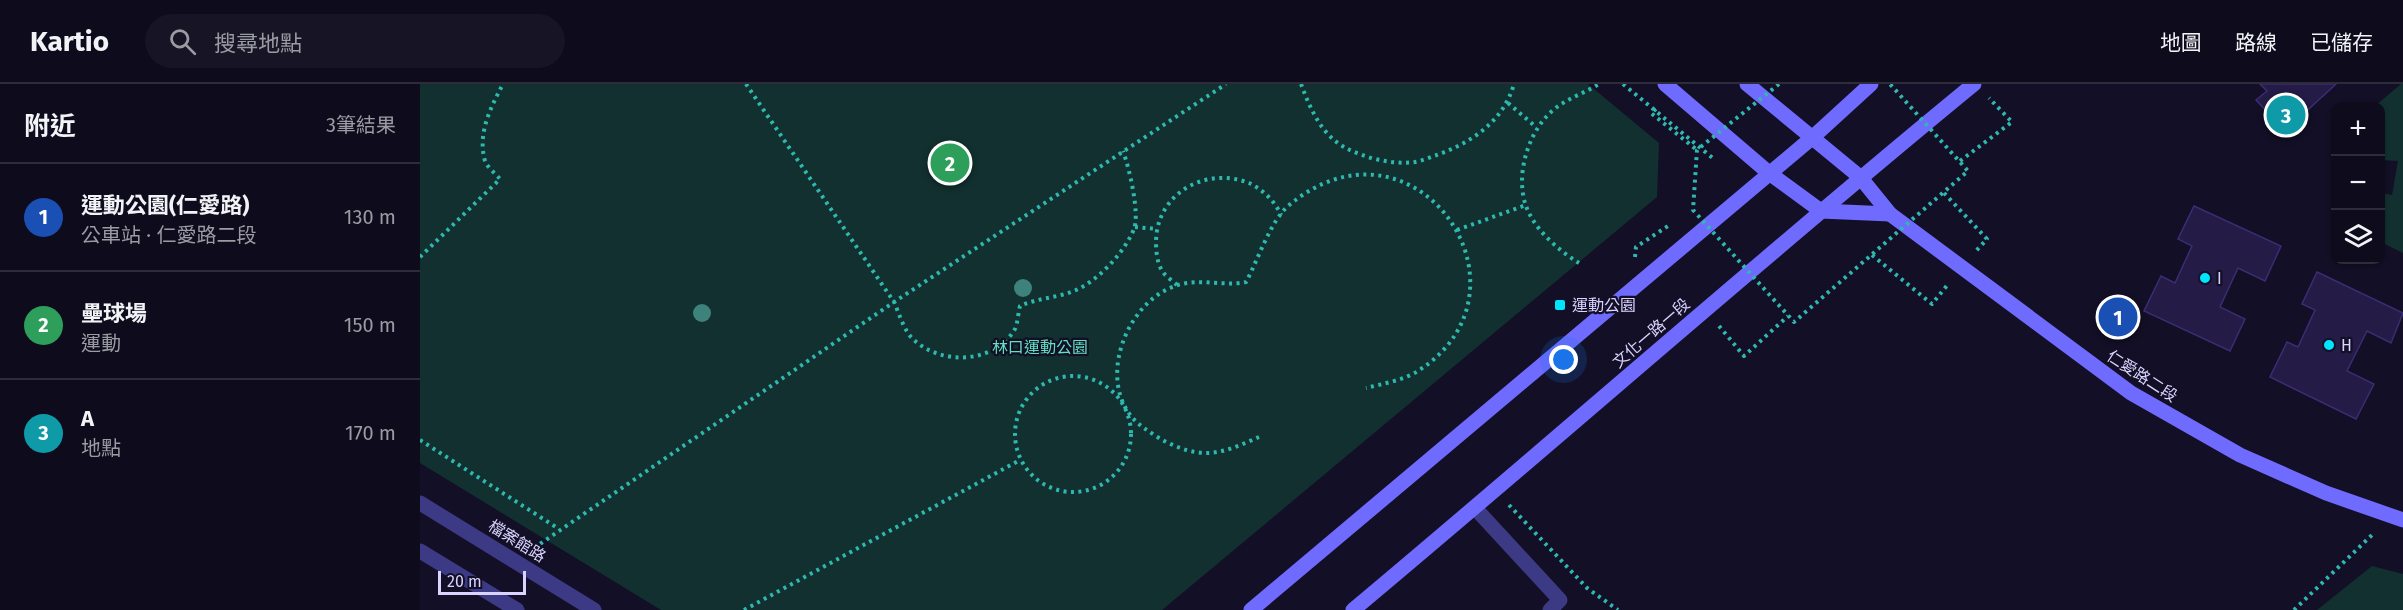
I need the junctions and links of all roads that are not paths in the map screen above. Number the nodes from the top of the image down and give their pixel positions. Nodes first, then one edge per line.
1 (1665, 84) edge
2 (1747, 84) edge
3 (1871, 84) edge
4 (1979, 88) edge
5 (1813, 137) junction
6 (1769, 173) junction
7 (1860, 177) junction
8 (1821, 211) junction
9 (1890, 214) junction
10 (420, 503) edge
11 (1475, 507) junction
12 (2398, 518) edge
13 (420, 551) edge
14 (517, 610) edge
15 (594, 610) edge
16 (1251, 610) edge
17 (1353, 610) edge
18 (1550, 610) edge

1 - 6 main road
2 - 5 main road, 仁愛路二段
3 - 5 main road
4 - 7 main road, 文化一路一段
5 - 6 main road
5 - 7 main road, 仁愛路二段
6 - 8 main road
6 - 16 main road
7 - 8 main road, 文化一路一段
7 - 9 main road, 仁愛路二段
8 - 9 main road
8 - 11 main road, 文化一路一段
9 - 12 main road, 仁愛路二段
10 - 15 street, 檔案館路
11 - 17 main road, 文化一路一段
11 - 18 street
13 - 14 street

